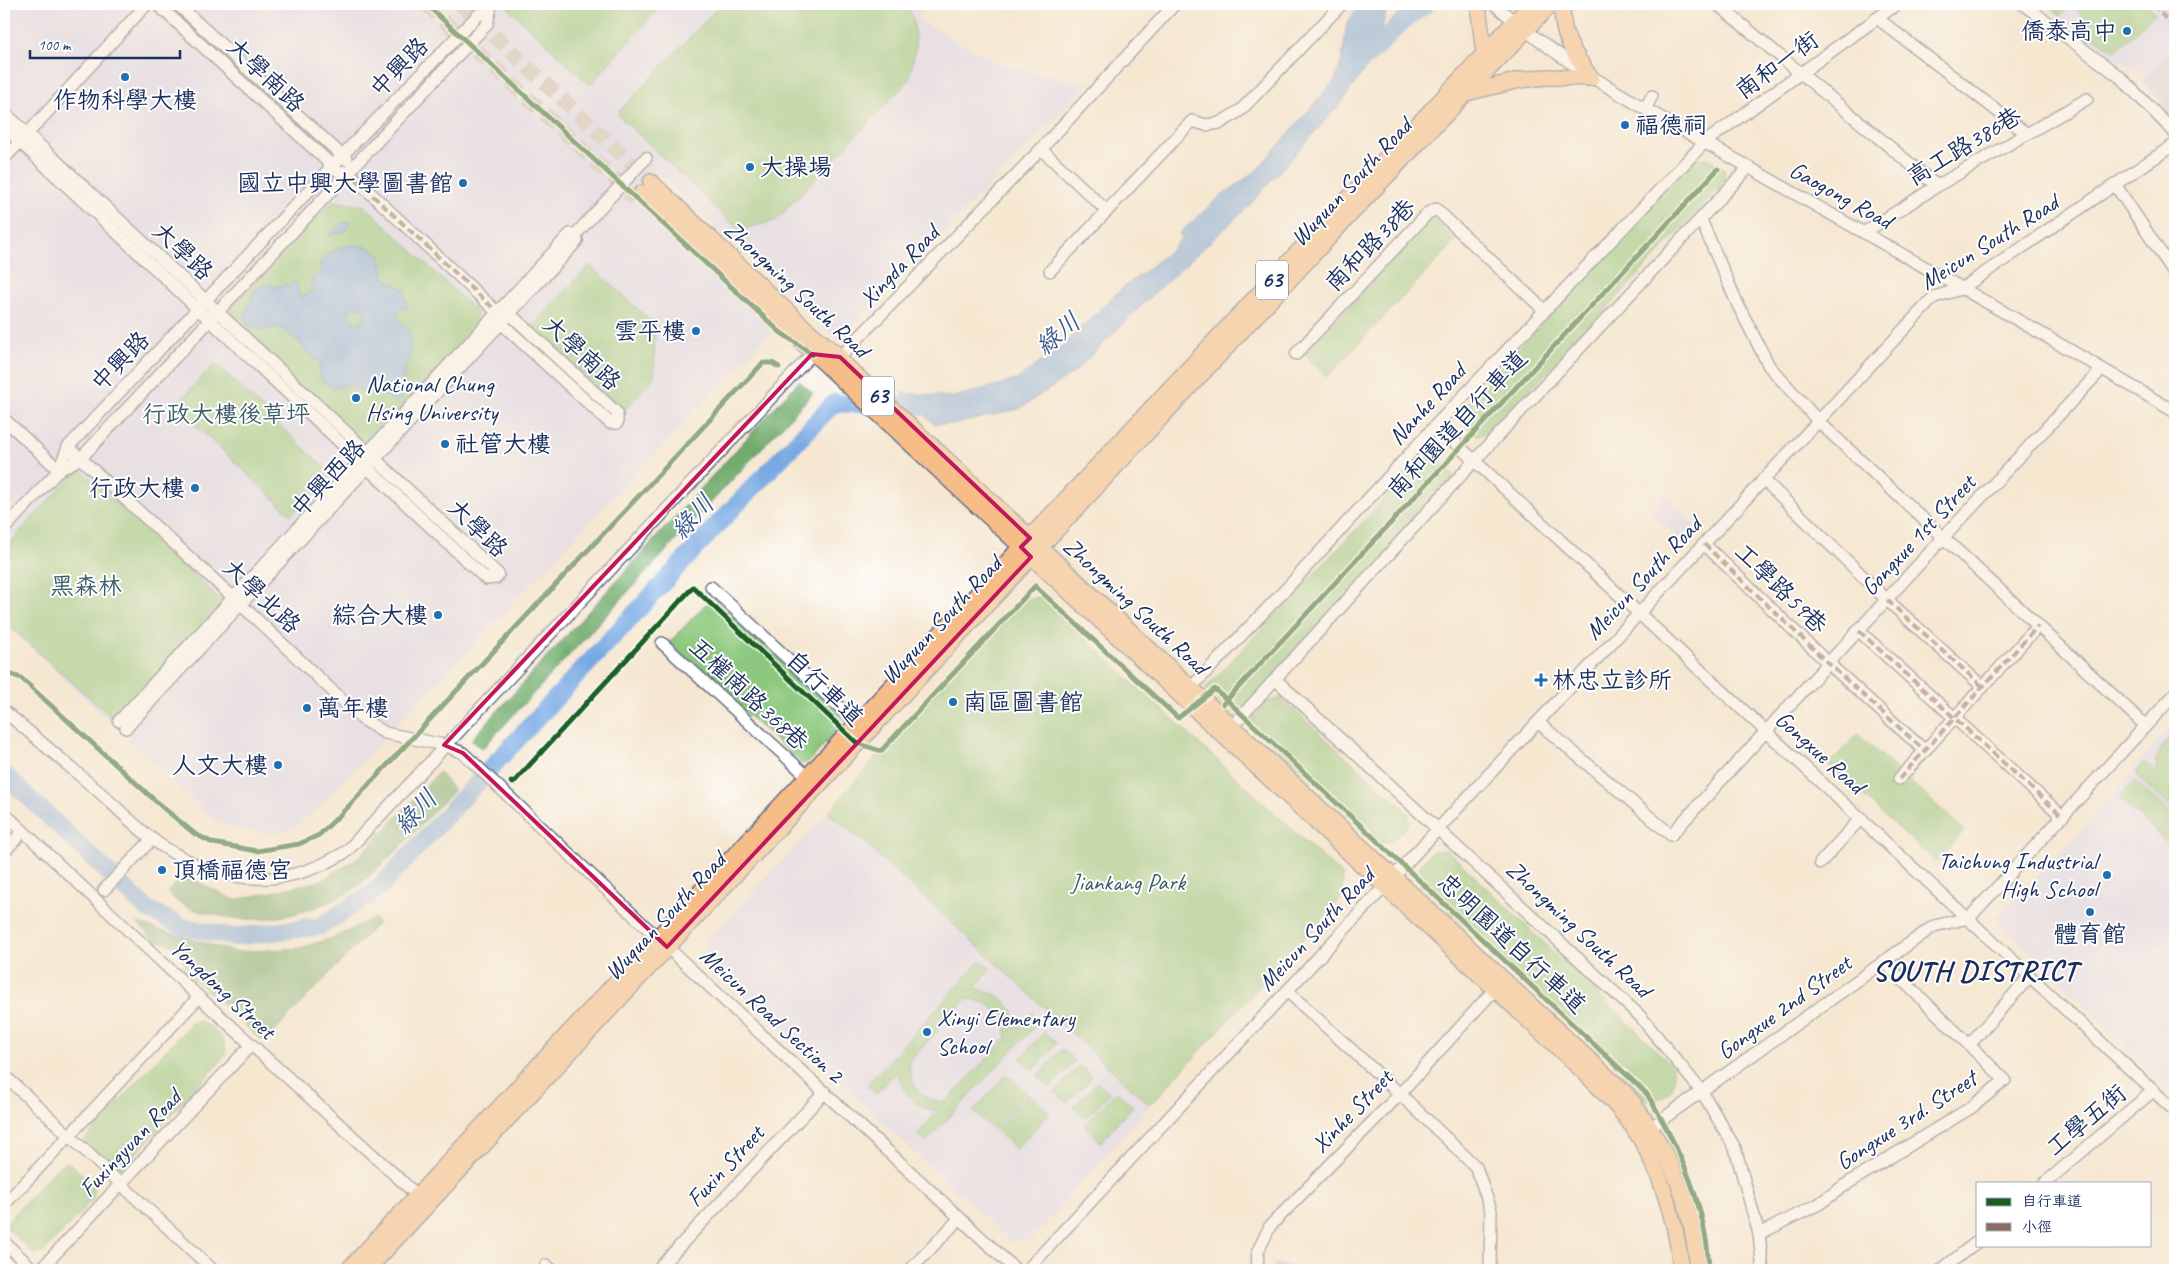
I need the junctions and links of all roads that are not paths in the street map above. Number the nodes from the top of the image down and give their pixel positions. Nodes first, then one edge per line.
1 (147, 4) edge
2 (157, 4) edge
3 (177, 4) edge
4 (1175, 4) edge
5 (1342, 4) edge
6 (1478, 4) edge
7 (1494, 4) edge
8 (1531, 4) edge
9 (1551, 4) edge
10 (1563, 4) edge
11 (1717, 4) edge
12 (1897, 4) edge
13 (2023, 4) edge
14 (1877, 18) junction
15 (1520, 26) junction
16 (1484, 54) junction
17 (1802, 74) junction
18 (1591, 78) junction
19 (1466, 93) junction
20 (1652, 96) dead end
21 (2087, 99) dead end
22 (1646, 109) junction
23 (4, 112) edge
24 (4, 127) edge
25 (2175, 133) edge
26 (2027, 134) junction
27 (23, 138) junction
28 (1705, 142) junction
29 (2174, 145) edge
30 (1042, 149) junction
31 (342, 156) junction
32 (4, 158) edge
33 (646, 158) dead end
34 (332, 166) junction
35 (1749, 167) junction
36 (351, 175) junction
37 (1937, 186) junction
38 (2116, 186) junction
39 (1107, 211) junction
40 (1701, 220) junction
41 (1865, 232) junction
42 (1050, 271) dead end
43 (2175, 274) edge
44 (1961, 289) junction
45 (202, 306) junction
46 (1544, 310) junction
47 (500, 314) junction
48 (213, 316) junction
49 (812, 354) junction
50 (1296, 354) dead end
51 (839, 364) junction
52 (2102, 369) junction
53 (2175, 412) edge
54 (4, 419) edge
55 (1818, 422) junction
56 (1436, 425) junction
57 (68, 447) junction
58 (81, 458) junction
59 (367, 460) junction
60 (1474, 461) junction
61 (59, 470) junction
62 (1763, 479) junction
63 (4, 529) edge
64 (1944, 538) junction
65 (1704, 544) junction
66 (1031, 548) junction
67 (711, 587) dead end
68 (1887, 600) junction
69 (237, 601) junction
70 (1639, 615) junction
71 (2038, 626) junction
72 (1859, 631) junction
73 (662, 643) dead end
74 (1829, 664) junction
75 (1275, 679) junction
76 (1982, 687) junction
77 (1187, 693) junction
78 (2175, 694) edge
79 (4, 711) edge
80 (1954, 718) junction
81 (1539, 723) junction
82 (123, 725) dead end
83 (2145, 725) junction
84 (862, 728) junction
85 (1229, 730) junction
86 (1767, 732) junction
87 (444, 745) junction
88 (1925, 750) junction
89 (808, 777) junction
90 (1899, 778) dead end
91 (4, 813) edge
92 (2062, 816) junction
93 (1861, 818) junction
94 (1439, 829) junction
95 (23, 831) junction
96 (152, 839) junction
97 (4, 852) edge
98 (1820, 863) dead end
99 (1389, 882) junction
100 (104, 890) dead end
101 (1969, 918) junction
102 (662, 941) junction
103 (1883, 961) junction
104 (2030, 976) junction
105 (1494, 990) junction
106 (1287, 991) junction
107 (199, 997) junction
108 (251, 1044) junction
109 (1970, 1044) junction
110 (4, 1075) edge
111 (2154, 1090) junction
112 (825, 1092) junction
113 (1702, 1092) junction
114 (1400, 1094) junction
115 (2175, 1111) edge
116 (1650, 1128) junction
117 (69, 1136) junction
118 (2046, 1182) edge
119 (121, 1184) junction
120 (417, 1195) junction
121 (4, 1205) edge
122 (960, 1218) junction
123 (1759, 1234) junction
124 (4, 1242) edge
125 (1976, 1243) edge
126 (4, 1260) edge
127 (15, 1270) edge
128 (34, 1270) edge
129 (40, 1270) edge
130 (213, 1270) edge
131 (348, 1270) edge
132 (367, 1270) edge
133 (657, 1270) edge
134 (910, 1270) edge
135 (1016, 1270) edge
136 (1027, 1270) edge
137 (1257, 1270) edge
138 (1490, 1270) edge
139 (1681, 1270) edge
140 (1697, 1270) edge
141 (1763, 1270) edge
142 (1941, 1270) edge

1 - 27 street
2 - 34 street, 大學南路
3 - 31 street, 大學南路
4 - 30 street, Xingda Road
5 - 39 street
6 - 16 main road
7 - 15 street, Gaogong Road
8 - 15 main road, Wuquan South Road / 63
9 - 15 main road, Wuquan South Road / 63
10 - 18 main road
11 - 17 street
12 - 14 street, 南和一街
13 - 25 street
14 - 17 street, 南和一街
14 - 26 street
15 - 16 main road, Wuquan South Road / 63
15 - 18 street, Gaogong Road
15 - 19 main road, Wuquan South Road / 63
16 - 66 main road, Wuquan South Road / 63
17 - 28 street, 南和一街
17 - 37 street
18 - 19 main road
18 - 22 street, Gaogong Road
19 - 66 main road, Wuquan South Road / 63
20 - 22 street
21 - 26 street, 高工路386巷
22 - 28 street, Gaogong Road
23 - 27 street, 大學路
24 - 27 street, 大學路
26 - 37 street, 高工路386巷
27 - 32 street
27 - 45 street, 大學路
28 - 35 street, Gaogong Road
28 - 46 street, Nanhe Road
29 - 38 street, Meicun South Road
30 - 39 street
30 - 51 street, Xingda Road
31 - 34 street, 中興路
31 - 36 street, 大學南路
31 - 36 street, 中興路
33 - 47 street, 中興西路
34 - 36 street, 大學南路
34 - 45 street, 中興路
35 - 40 street
35 - 41 street, Gaogong Road
36 - 47 street, 大學南路
36 - 48 street, 中興路
37 - 41 street, 高工路386巷
38 - 43 street
38 - 44 street, Meicun South Road
39 - 42 street
40 - 55 street
40 - 60 street
41 - 44 street, Gaogong Road
44 - 52 street, Gaogong Road
44 - 55 street, Meicun South Road
45 - 48 street, 大學路
45 - 57 street, 中興路
46 - 50 street, 南和路38巷
46 - 56 street, Nanhe Road
47 - 47 street, 大學南路
47 - 59 street, 中興西路
48 - 58 street, 中興路
48 - 59 street, 大學路
49 - 51 main road, Zhongming South Road / 63
49 - 51 main road, Zhongming South Road / 63
49 - 87 street
51 - 66 main road, Zhongming South Road / 63
51 - 66 main road, Zhongming South Road / 63
52 - 53 street, Gaogong Road
52 - 64 street, Gongxue 1st Street
54 - 61 street
55 - 62 street, Meicun South Road
55 - 64 street
56 - 60 street, Gongxue Road
56 - 77 street, Nanhe Road
57 - 58 street, 大學北路
57 - 61 street, 中興路
58 - 61 street, 中興路
58 - 69 street, 大學北路
59 - 59 street, 大學路
59 - 69 street, 中興西路
60 - 70 street, Gongxue Road
60 - 75 street
61 - 63 street, 中興路
62 - 65 street, Meicun South Road
62 - 68 street
64 - 68 street, Gongxue 1st Street
64 - 71 street
65 - 70 street, Meicun South Road
65 - 74 street, 工學路59巷
66 - 77 main road, Zhongming South Road
66 - 84 main road, Wuquan South Road
67 - 84 street
68 - 72 street, Gongxue 1st Street
68 - 76 street
69 - 82 street, 中興西路
69 - 87 street, 大學北路
70 - 81 street, Meicun South Road
70 - 86 street, Gongxue Road
71 - 76 street
71 - 83 street
72 - 74 street, Gongxue 1st Street
72 - 80 street
73 - 89 street, 五權南路368巷
74 - 86 street, Gongxue 1st Street
74 - 88 street, 工學路59巷
75 - 85 street
75 - 94 street, Zhongming South Road
76 - 80 street
77 - 85 main road, Zhongming South Road
78 - 83 street
79 - 96 street
80 - 88 street
80 - 92 street
81 - 86 street, Gongxue 1st Street
81 - 94 street, Meicun South Road
83 - 92 street
84 - 89 main road, Wuquan South Road
84 - 102 main road, Wuquan South Road
85 - 99 main road, Zhongming South Road
86 - 93 street, Gongxue Road
87 - 96 street
87 - 102 street, Meicun Road Section 2
88 - 90 street
89 - 102 main road, Wuquan South Road
91 - 95 street, Yongdong Street
92 - 101 street
93 - 98 street
93 - 101 street, Gongxue Road
94 - 99 street, Meicun South Road
94 - 113 street, Zhongming South Road
95 - 97 street
95 - 107 street, Yongdong Street
96 - 100 street
99 - 105 main road, Zhongming South Road
99 - 106 street, Meicun South Road
99 - 116 main road, Zhongming South Road
101 - 103 street, Gongxue 2nd Street
101 - 104 street, Gongxue Road
102 - 112 street, Meicun Road Section 2
102 - 120 main road, Wuquan South Road
102 - 132 main road, Wuquan South Road
103 - 109 street
103 - 113 street, Gongxue 2nd Street
104 - 109 street, Gongxue 3rd. Street
104 - 111 street, Gongxue Road
105 - 114 street, Xinhe Street
105 - 139 main road, Zhongming South Road
106 - 114 street
106 - 136 street, Meicun South Road
107 - 108 street, Yongdong Street
107 - 117 street, Fuxingyuan Road
108 - 119 street, Fuxingyuan Road
108 - 120 street, Yongdong Street
109 - 123 street, Gongxue 3rd. Street
110 - 117 street
111 - 115 street, Gongxue Road
111 - 118 street, 工學五街
112 - 122 street, Meicun Road Section 2
112 - 133 street, Fuxin Street
113 - 116 street, Gongxue 2nd Street
113 - 123 street, Zhongming South Road
114 - 137 street, Xinhe Street
114 - 138 street
116 - 140 main road, Zhongming South Road
117 - 119 street
117 - 121 street, Fuxingyuan Road
119 - 129 street, Fuxingyuan Road
119 - 130 street
120 - 131 main road, Wuquan South Road
122 - 134 street
122 - 135 street, Meicun Road Section 2
123 - 141 street, Zhongming South Road
124 - 128 street
125 - 142 street
126 - 127 street

